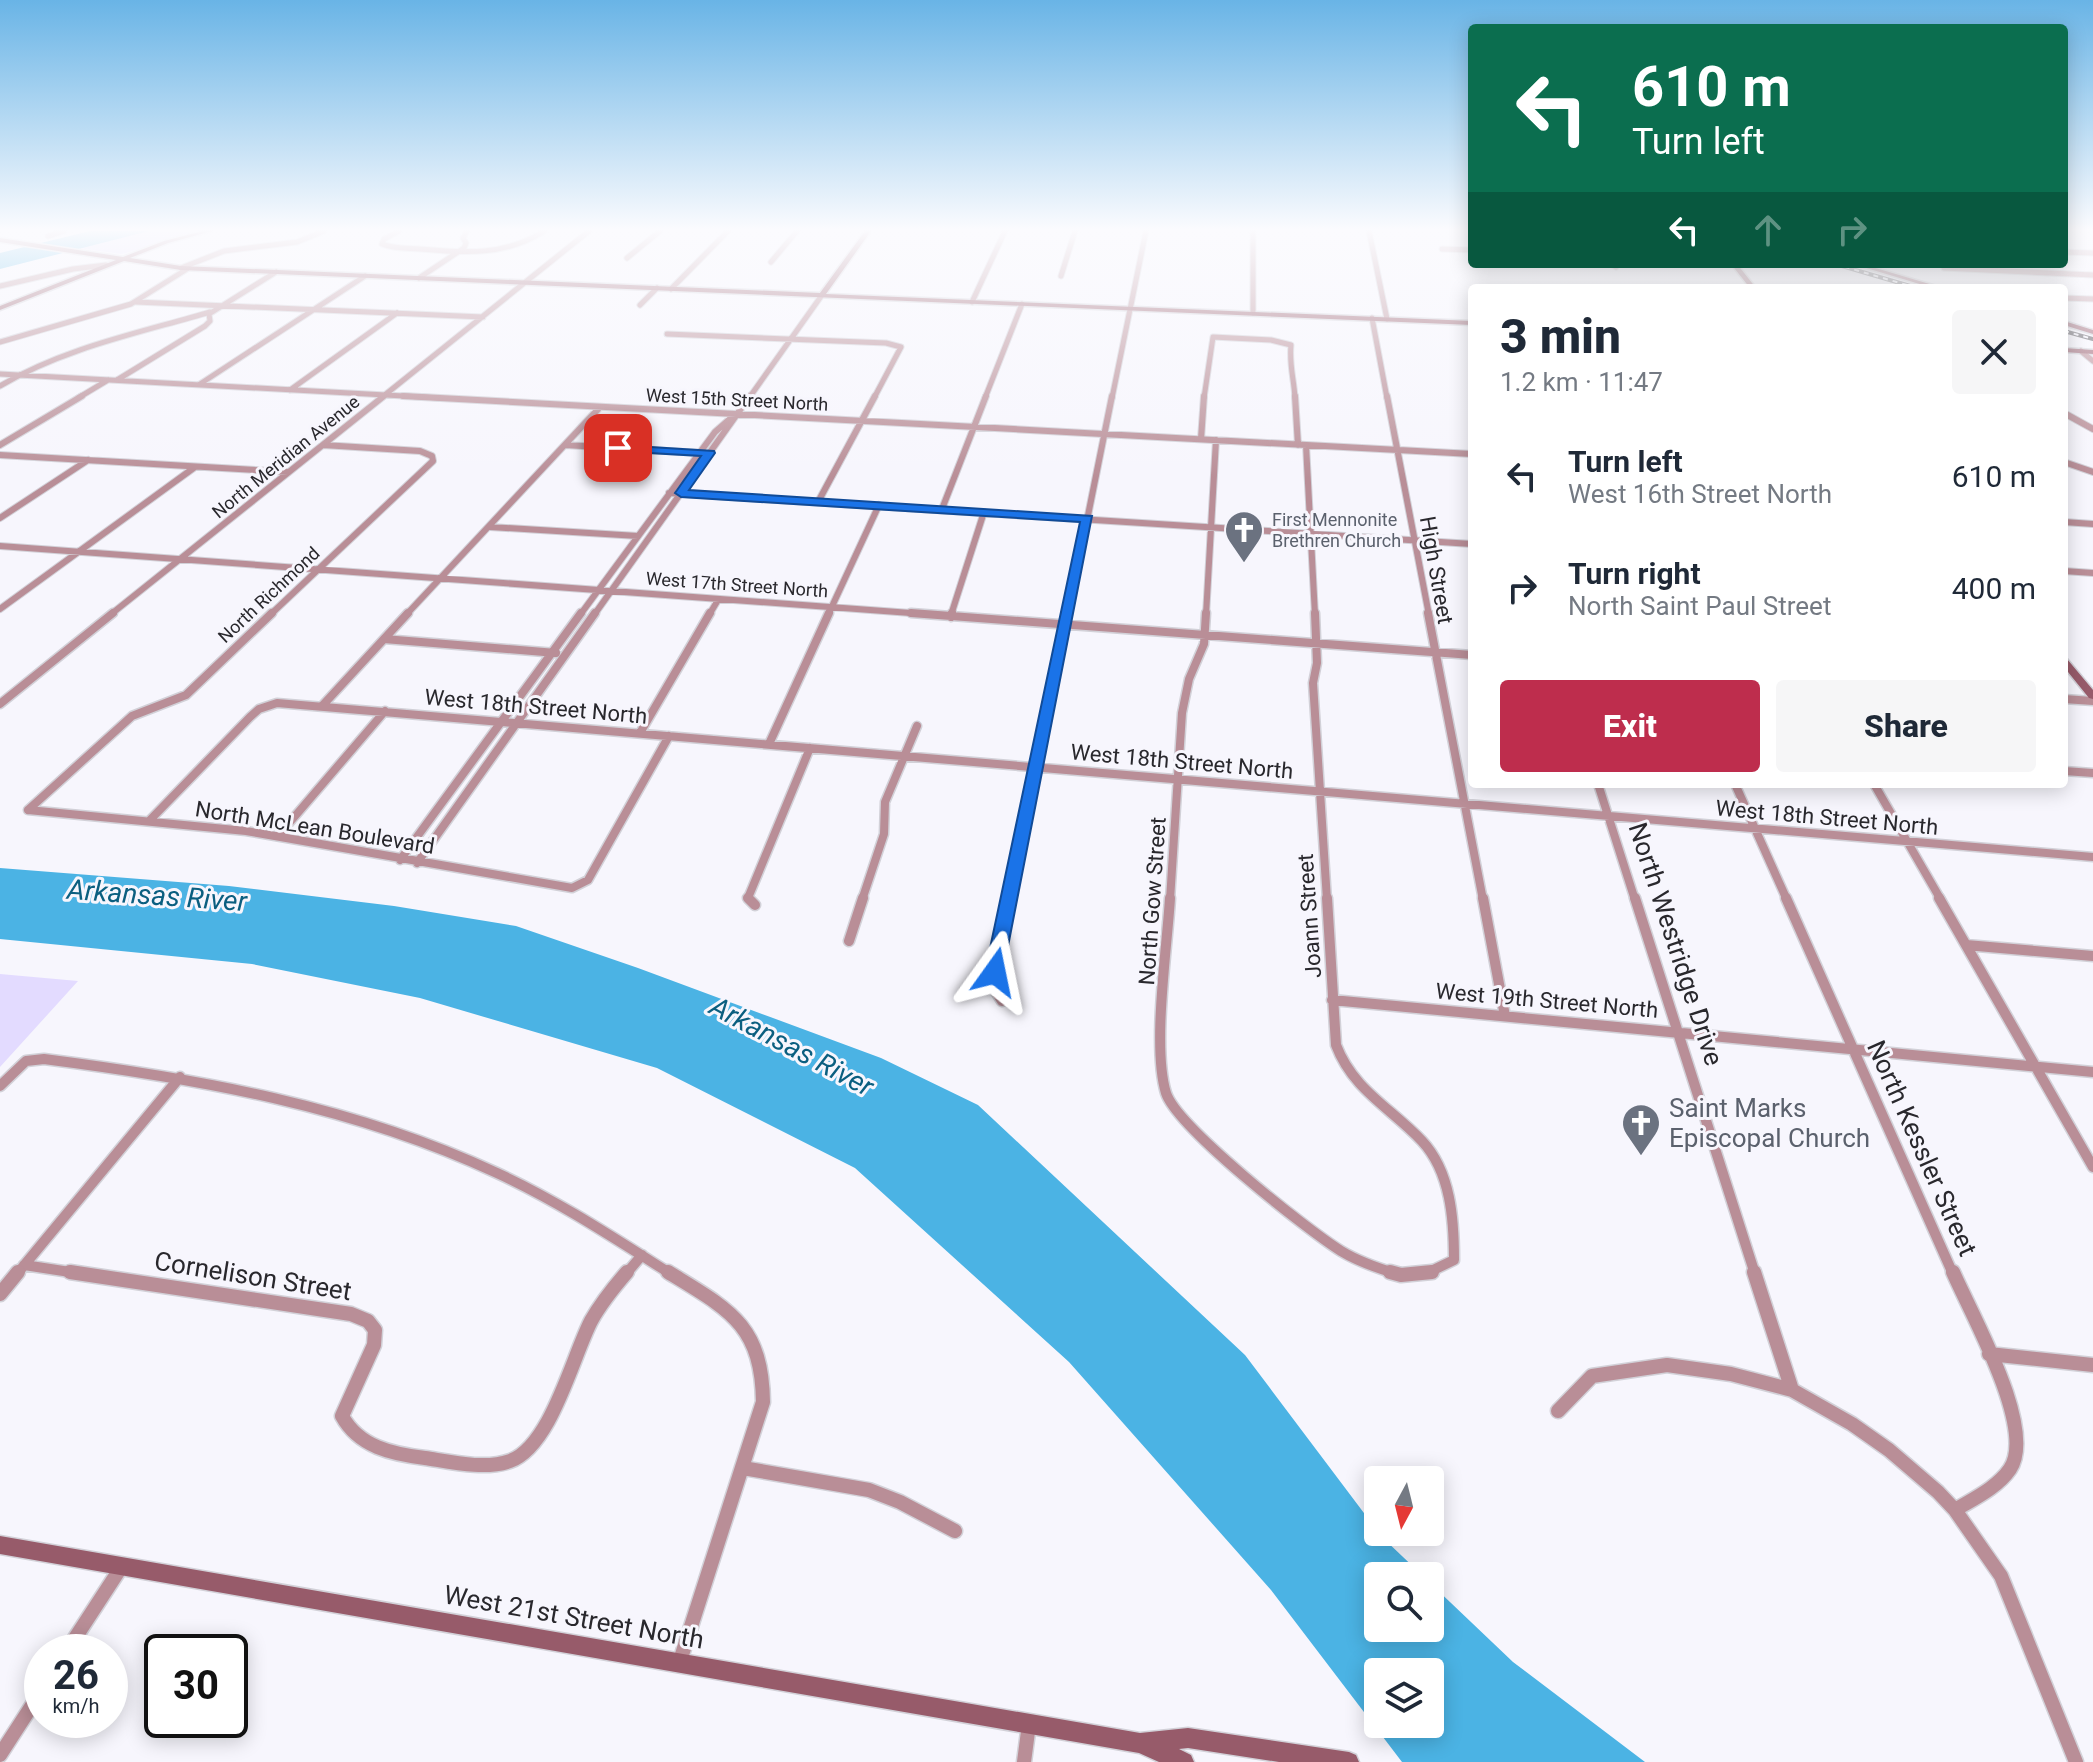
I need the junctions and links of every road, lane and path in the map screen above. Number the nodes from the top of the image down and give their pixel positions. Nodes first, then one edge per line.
1 (98, 313) edge
2 (206, 313) edge
3 (210, 313) edge
4 (308, 313) edge
5 (397, 313) edge
6 (402, 313) edge
7 (488, 313) edge
8 (809, 313) edge
9 (1018, 313) edge
10 (1130, 313) edge
11 (1258, 313) edge
12 (1386, 313) edge
13 (483, 317) junction
14 (1372, 318) junction
15 (1387, 319) junction
16 (1468, 323) edge
17 (2068, 324) edge
18 (2093, 332) edge
19 (667, 334) dead end
20 (791, 338) junction
21 (0, 342) edge
22 (2068, 350) edge
23 (2081, 351) junction
24 (2093, 352) edge
25 (2093, 361) edge
26 (0, 374) edge
27 (18, 375) junction
28 (108, 380) junction
29 (117, 380) junction
30 (199, 385) junction
31 (0, 386) edge
32 (290, 390) junction
33 (386, 395) junction
34 (600, 407) junction
35 (735, 414) junction
36 (2068, 415) edge
37 (862, 421) junction
38 (974, 427) junction
39 (2093, 429) edge
40 (1105, 434) junction
41 (1201, 439) junction
42 (1216, 440) junction
43 (0, 445) edge
44 (323, 445) junction
45 (565, 445) junction
46 (1302, 445) junction
47 (1397, 450) junction
48 (699, 453) junction
49 (709, 453) junction
50 (1468, 454) edge
51 (0, 455) edge
52 (88, 460) junction
53 (2068, 463) edge
54 (195, 467) junction
55 (288, 472) junction
56 (2093, 472) edge
57 (669, 493) junction
58 (681, 493) junction
59 (818, 502) junction
60 (879, 505) junction
61 (942, 509) junction
62 (984, 512) junction
63 (0, 518) edge
64 (1087, 519) junction
65 (2068, 522) edge
66 (2093, 524) edge
67 (490, 527) junction
68 (1212, 528) junction
69 (1311, 534) junction
70 (637, 536) junction
71 (649, 537) junction
72 (1413, 540) junction
73 (1468, 544) edge
74 (0, 546) edge
75 (78, 552) junction
76 (180, 560) junction
77 (319, 570) junction
78 (2068, 571) edge
79 (2093, 573) edge
80 (440, 579) junction
81 (597, 591) junction
82 (610, 592) junction
83 (718, 600) junction
84 (2, 605) edge
85 (832, 608) junction
86 (951, 617) junction
87 (1066, 625) junction
88 (1205, 635) junction
89 (384, 639) junction
90 (1317, 643) junction
91 (552, 652) junction
92 (1434, 652) junction
93 (565, 653) junction
94 (1468, 655) edge
95 (2068, 666) edge
96 (2093, 698) edge
97 (2068, 699) edge
98 (0, 704) edge
99 (322, 706) junction
100 (385, 711) junction
101 (502, 721) junction
102 (516, 722) junction
103 (917, 726) dead end
104 (640, 733) junction
105 (669, 736) junction
106 (769, 744) junction
107 (810, 748) junction
108 (902, 756) junction
109 (1038, 767) junction
110 (2068, 771) edge
111 (2093, 773) edge
112 (1178, 779) junction
113 (1599, 788) edge
114 (1737, 788) edge
115 (1876, 788) edge
116 (1319, 791) junction
117 (1462, 804) junction
118 (28, 810) joint
119 (1609, 817) junction
120 (150, 820) junction
121 (1755, 830) junction
122 (278, 836) junction
123 (1907, 842) junction
124 (2093, 857) edge
125 (400, 860) junction
126 (417, 863) junction
127 (755, 905) dead end
128 (849, 941) dead end
129 (1966, 945) junction
130 (2093, 956) edge
131 (1332, 1000) junction
132 (1002, 1001) dead end
133 (1505, 1016) junction
134 (1679, 1032) junction
135 (1854, 1049) junction
136 (2035, 1066) junction
137 (2093, 1072) edge
138 (180, 1077) junction
139 (0, 1086) edge
140 (2093, 1167) edge
141 (642, 1255) junction
142 (24, 1265) junction
143 (1376, 1268) joint
144 (0, 1294) edge
145 (1989, 1354) junction
146 (2093, 1365) edge
147 (1792, 1390) junction
148 (1558, 1411) dead end
149 (743, 1468) junction
150 (1955, 1510) junction
151 (955, 1531) dead end
152 (0, 1545) edge
153 (122, 1566) junction
154 (78, 1634) edge
155 (679, 1664) junction
156 (24, 1718) edge
157 (1029, 1724) junction
158 (1139, 1743) junction
159 (0, 1755) edge
160 (1024, 1762) edge
161 (1184, 1762) edge
162 (1349, 1762) edge
163 (2076, 1762) edge

1 - 21 street
2 - 27 street
3 - 29 street
4 - 30 street
5 - 32 street
6 - 13 street
7 - 13 street, North Meridian Avenue
8 - 20 street
9 - 38 street
10 - 40 street
11 - 14 street
12 - 15 street
13 - 33 street, North Meridian Avenue
14 - 15 street
14 - 47 street, High Street
15 - 16 street
17 - 18 street
19 - 20 street
20 - 35 street
20 - 37 street
22 - 23 street
23 - 24 street
23 - 25 street
26 - 27 street, West 15th Street North
27 - 28 street, West 15th Street North
27 - 31 street
28 - 29 street, West 15th Street North
28 - 43 street
29 - 30 street, West 15th Street North
30 - 32 street, West 15th Street North
32 - 33 street, West 15th Street North
33 - 34 street, West 15th Street North
33 - 44 street, North Meridian Avenue
34 - 35 street, West 15th Street North
34 - 45 street
35 - 37 street, West 15th Street North
35 - 48 street
35 - 49 street
36 - 39 street
37 - 38 street, West 15th Street North
37 - 59 street
38 - 40 street, West 15th Street North
38 - 61 street
40 - 41 street, West 15th Street North
40 - 64 street
41 - 42 street, West 15th Street North
41 - 46 street, Joann Street
42 - 46 street, West 15th Street North
42 - 68 street, North Gow Street
44 - 55 street, North Meridian Avenue
44 - 77 street, North Richmond
45 - 48 street
45 - 67 street
46 - 47 street, West 15th Street North
46 - 69 street, Joann Street
47 - 50 street, West 15th Street North
47 - 72 street, High Street
48 - 49 street
48 - 57 street
49 - 58 street
51 - 52 street
52 - 54 street
52 - 63 street
53 - 56 street
54 - 55 street
54 - 75 street
55 - 76 street, North Meridian Avenue
57 - 58 street
57 - 70 street
58 - 59 street
58 - 71 street
59 - 60 street
60 - 61 street
60 - 85 street
61 - 62 street
62 - 64 street
62 - 86 street
64 - 68 street
64 - 87 street
65 - 66 street
67 - 70 street
67 - 80 street
68 - 69 street
68 - 88 street, North Gow Street
69 - 72 street
69 - 90 street, Joann Street
70 - 71 street
70 - 81 street
71 - 82 street
72 - 73 street
72 - 92 street, High Street
74 - 75 street, West 17th Street North
75 - 76 street, West 17th Street North
75 - 84 street
76 - 77 street, West 17th Street North
76 - 98 street, North Meridian Avenue
77 - 80 street, West 17th Street North
77 - 118 street, North Richmond
78 - 79 street
80 - 81 street, West 17th Street North
80 - 89 street
81 - 82 street, West 17th Street North
81 - 91 street
82 - 83 street, West 17th Street North
82 - 93 street
83 - 85 street, West 17th Street North
83 - 104 street
85 - 86 street, West 17th Street North
85 - 106 street
86 - 87 street, West 17th Street North
87 - 88 street, West 17th Street North
87 - 109 street
88 - 90 street, West 17th Street North
88 - 112 street, North Gow Street
89 - 91 street
89 - 99 street
90 - 92 street, West 17th Street North
90 - 116 street, Joann Street
91 - 93 street
91 - 101 street
92 - 94 street, West 17th Street North
92 - 117 street, High Street
93 - 102 street
95 - 96 street
96 - 97 street
99 - 100 street, West 18th Street North
99 - 120 street, West 18th Street North
100 - 101 street, West 18th Street North
100 - 122 street
101 - 102 street, West 18th Street North
101 - 125 street
102 - 104 street, West 18th Street North
102 - 126 street
103 - 108 street
104 - 105 street, West 18th Street North
105 - 106 street, West 18th Street North
105 - 126 street, North McLean Boulevard
106 - 107 street, West 18th Street North
107 - 108 street, West 18th Street North
107 - 127 street
108 - 109 street, West 18th Street North
108 - 128 street
109 - 112 street, West 18th Street North
109 - 132 street
110 - 111 street
112 - 116 street, West 18th Street North
112 - 143 street, North Gow Street
113 - 119 street, North Westridge Drive
114 - 121 street, North Kessler Street
115 - 123 street
116 - 117 street, West 18th Street North
116 - 131 street, Joann Street
117 - 119 street, West 18th Street North
117 - 133 street, High Street
118 - 120 street, North McLean Boulevard
119 - 121 street, West 18th Street North
119 - 134 street, North Westridge Drive
120 - 122 street, North McLean Boulevard
121 - 123 street, West 18th Street North
121 - 135 street, North Kessler Street
122 - 125 street, North McLean Boulevard
123 - 124 street, West 18th Street North
123 - 129 street
125 - 126 street, North McLean Boulevard
129 - 130 street
129 - 136 street
131 - 133 street, West 19th Street North
131 - 143 street, Joann Street
133 - 134 street, West 19th Street North
134 - 135 street, West 19th Street North
134 - 147 street, North Westridge Drive
135 - 136 street, West 19th Street North
135 - 145 street, North Kessler Street
136 - 137 street, West 19th Street North
136 - 140 street
138 - 139 street
138 - 141 street
138 - 142 street
141 - 142 street, Cornelison Street
141 - 149 street
142 - 144 street
145 - 146 street
145 - 150 street, North Kessler Street
147 - 148 street
147 - 150 street
149 - 151 street
149 - 155 street
150 - 163 street
152 - 153 street, West 21st Street North
153 - 154 street
153 - 155 street, West 21st Street North
155 - 157 street, West 21st Street North
156 - 159 street
157 - 158 street, West 21st Street North
157 - 160 street
158 - 161 street, West 21st Street North
158 - 162 street, West 21st Street North

